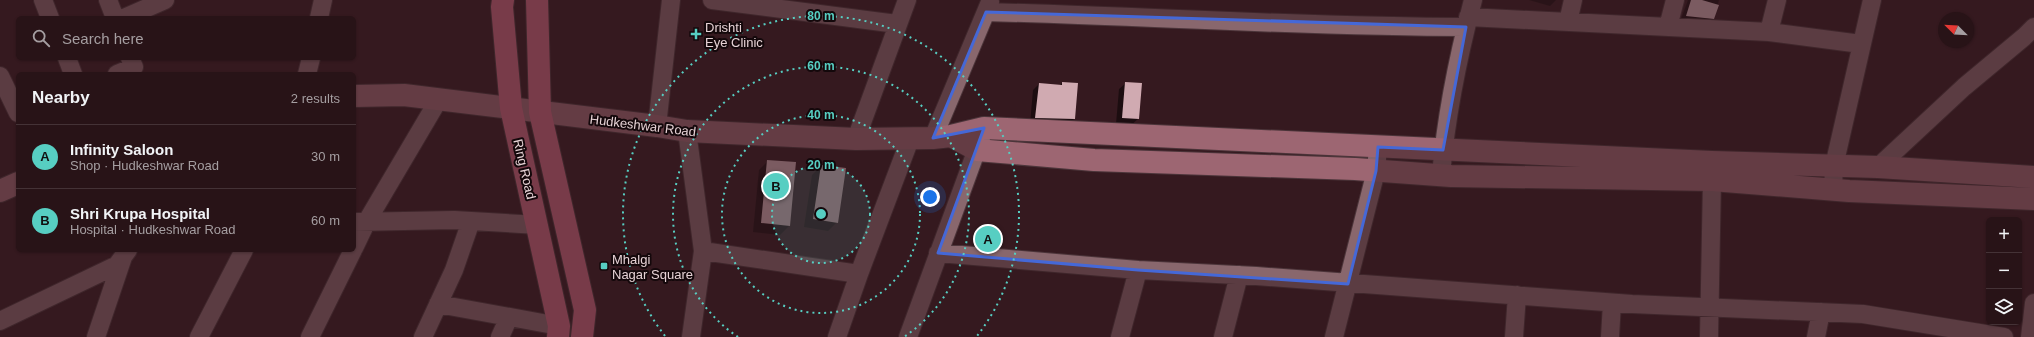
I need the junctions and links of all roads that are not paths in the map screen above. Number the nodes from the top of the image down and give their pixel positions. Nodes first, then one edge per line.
1 (43, 0) edge
2 (108, 0) edge
3 (165, 0) edge
4 (323, 0) edge
5 (503, 0) edge
6 (537, 0) edge
7 (671, 0) edge
8 (712, 0) edge
9 (907, 0) edge
10 (1573, 0) edge
11 (1675, 0) edge
12 (1777, 0) edge
13 (1872, 0) edge
14 (988, 6) edge
15 (1093, 7) edge
16 (1469, 15) edge
17 (49, 16) edge
18 (114, 16) edge
19 (129, 16) edge
20 (319, 16) edge
21 (1568, 22) junction
22 (897, 24) junction
23 (1668, 27) junction
24 (1769, 32) junction
25 (2031, 34) edge
26 (1861, 44) junction
27 (68, 60) edge
28 (131, 60) edge
29 (310, 60) edge
30 (73, 72) edge
31 (121, 72) edge
32 (308, 72) edge
33 (0, 76) edge
34 (356, 96) edge
35 (4, 98) edge
36 (439, 98) junction
37 (511, 108) junction
38 (16, 111) edge
39 (540, 112) junction
40 (658, 126) junction
41 (984, 128) junction
42 (687, 131) junction
43 (942, 137) junction
44 (856, 139) junction
45 (910, 139) junction
46 (1378, 147) junction
47 (977, 150) junction
48 (1443, 150) junction
49 (1834, 166) junction
50 (1878, 166) junction
51 (1376, 171) junction
52 (1441, 175) junction
53 (2034, 177) edge
54 (1712, 180) junction
55 (16, 183) edge
56 (1833, 190) junction
57 (0, 191) edge
58 (2034, 199) edge
59 (471, 221) junction
60 (361, 222) edge
61 (538, 225) junction
62 (356, 239) edge
63 (703, 251) junction
64 (243, 252) edge
65 (352, 252) edge
66 (126, 253) edge
67 (938, 253) junction
68 (1138, 270) junction
69 (859, 274) junction
70 (1239, 275) junction
71 (1348, 284) junction
72 (1517, 295) junction
73 (1612, 302) junction
74 (2034, 303) edge
75 (438, 304) junction
76 (1710, 307) junction
77 (1821, 312) junction
78 (509, 317) junction
79 (0, 321) edge
80 (558, 331) edge
81 (96, 337) edge
82 (199, 337) edge
83 (310, 337) edge
84 (423, 337) edge
85 (500, 337) edge
86 (582, 337) edge
87 (691, 337) edge
88 (837, 337) edge
89 (908, 337) edge
90 (1120, 337) edge
91 (1223, 337) edge
92 (1334, 337) edge
93 (1514, 337) edge
94 (1610, 337) edge
95 (1709, 337) edge
96 (1816, 337) edge
97 (2004, 337) edge
98 (2030, 337) edge

1 - 17 street
2 - 18 street
3 - 19 street
4 - 20 street
5 - 37 highway, Ring Road
6 - 39 highway, Ring Road
7 - 40 street
8 - 22 street
9 - 22 street
10 - 21 street
11 - 23 street
12 - 24 street
13 - 26 street
14 - 15 street
14 - 43 street
15 - 16 street
16 - 21 street
16 - 48 street
21 - 23 street
22 - 44 street
23 - 24 street
24 - 26 street
25 - 50 street
26 - 49 street
27 - 30 street
28 - 31 street
29 - 32 street
33 - 35 street
34 - 36 main road, Hudkeshwar Road
35 - 38 street
36 - 37 main road, Hudkeshwar Road
36 - 60 street
37 - 39 main road, Hudkeshwar Road
37 - 61 highway, Ring Road
39 - 40 main road, Hudkeshwar Road
39 - 86 highway, Ring Road
40 - 42 main road, Hudkeshwar Road
41 - 43 main road, Hudkeshwar Road
41 - 46 main road, Hudkeshwar Road
41 - 47 street
42 - 44 main road, Hudkeshwar Road
42 - 63 street
43 - 45 main road, Hudkeshwar Road
43 - 47 main road
44 - 45 main road, Hudkeshwar Road
45 - 69 street
46 - 48 main road, Hudkeshwar Road
46 - 51 street
47 - 51 main road
47 - 67 street
48 - 49 main road, Hudkeshwar Road
48 - 52 street
49 - 50 main road, Hudkeshwar Road
49 - 56 street
50 - 53 main road, Hudkeshwar Road
51 - 52 main road
51 - 71 street
52 - 54 main road
54 - 56 main road
54 - 76 street
55 - 57 main road
56 - 58 main road
59 - 60 street
59 - 61 street
59 - 75 street
60 - 62 street
61 - 80 highway, Ring Road
63 - 69 street
63 - 87 street
64 - 82 street
65 - 83 street
66 - 79 street
66 - 81 street
67 - 68 street
67 - 89 street
68 - 70 street
68 - 90 street
69 - 88 street
70 - 71 street
70 - 91 street
71 - 72 street
71 - 92 street
72 - 73 street
72 - 93 street
73 - 76 street
73 - 94 street
74 - 98 street
75 - 78 street
75 - 84 street
76 - 77 street
76 - 95 street
77 - 96 street
77 - 97 street
78 - 80 street
78 - 85 street

